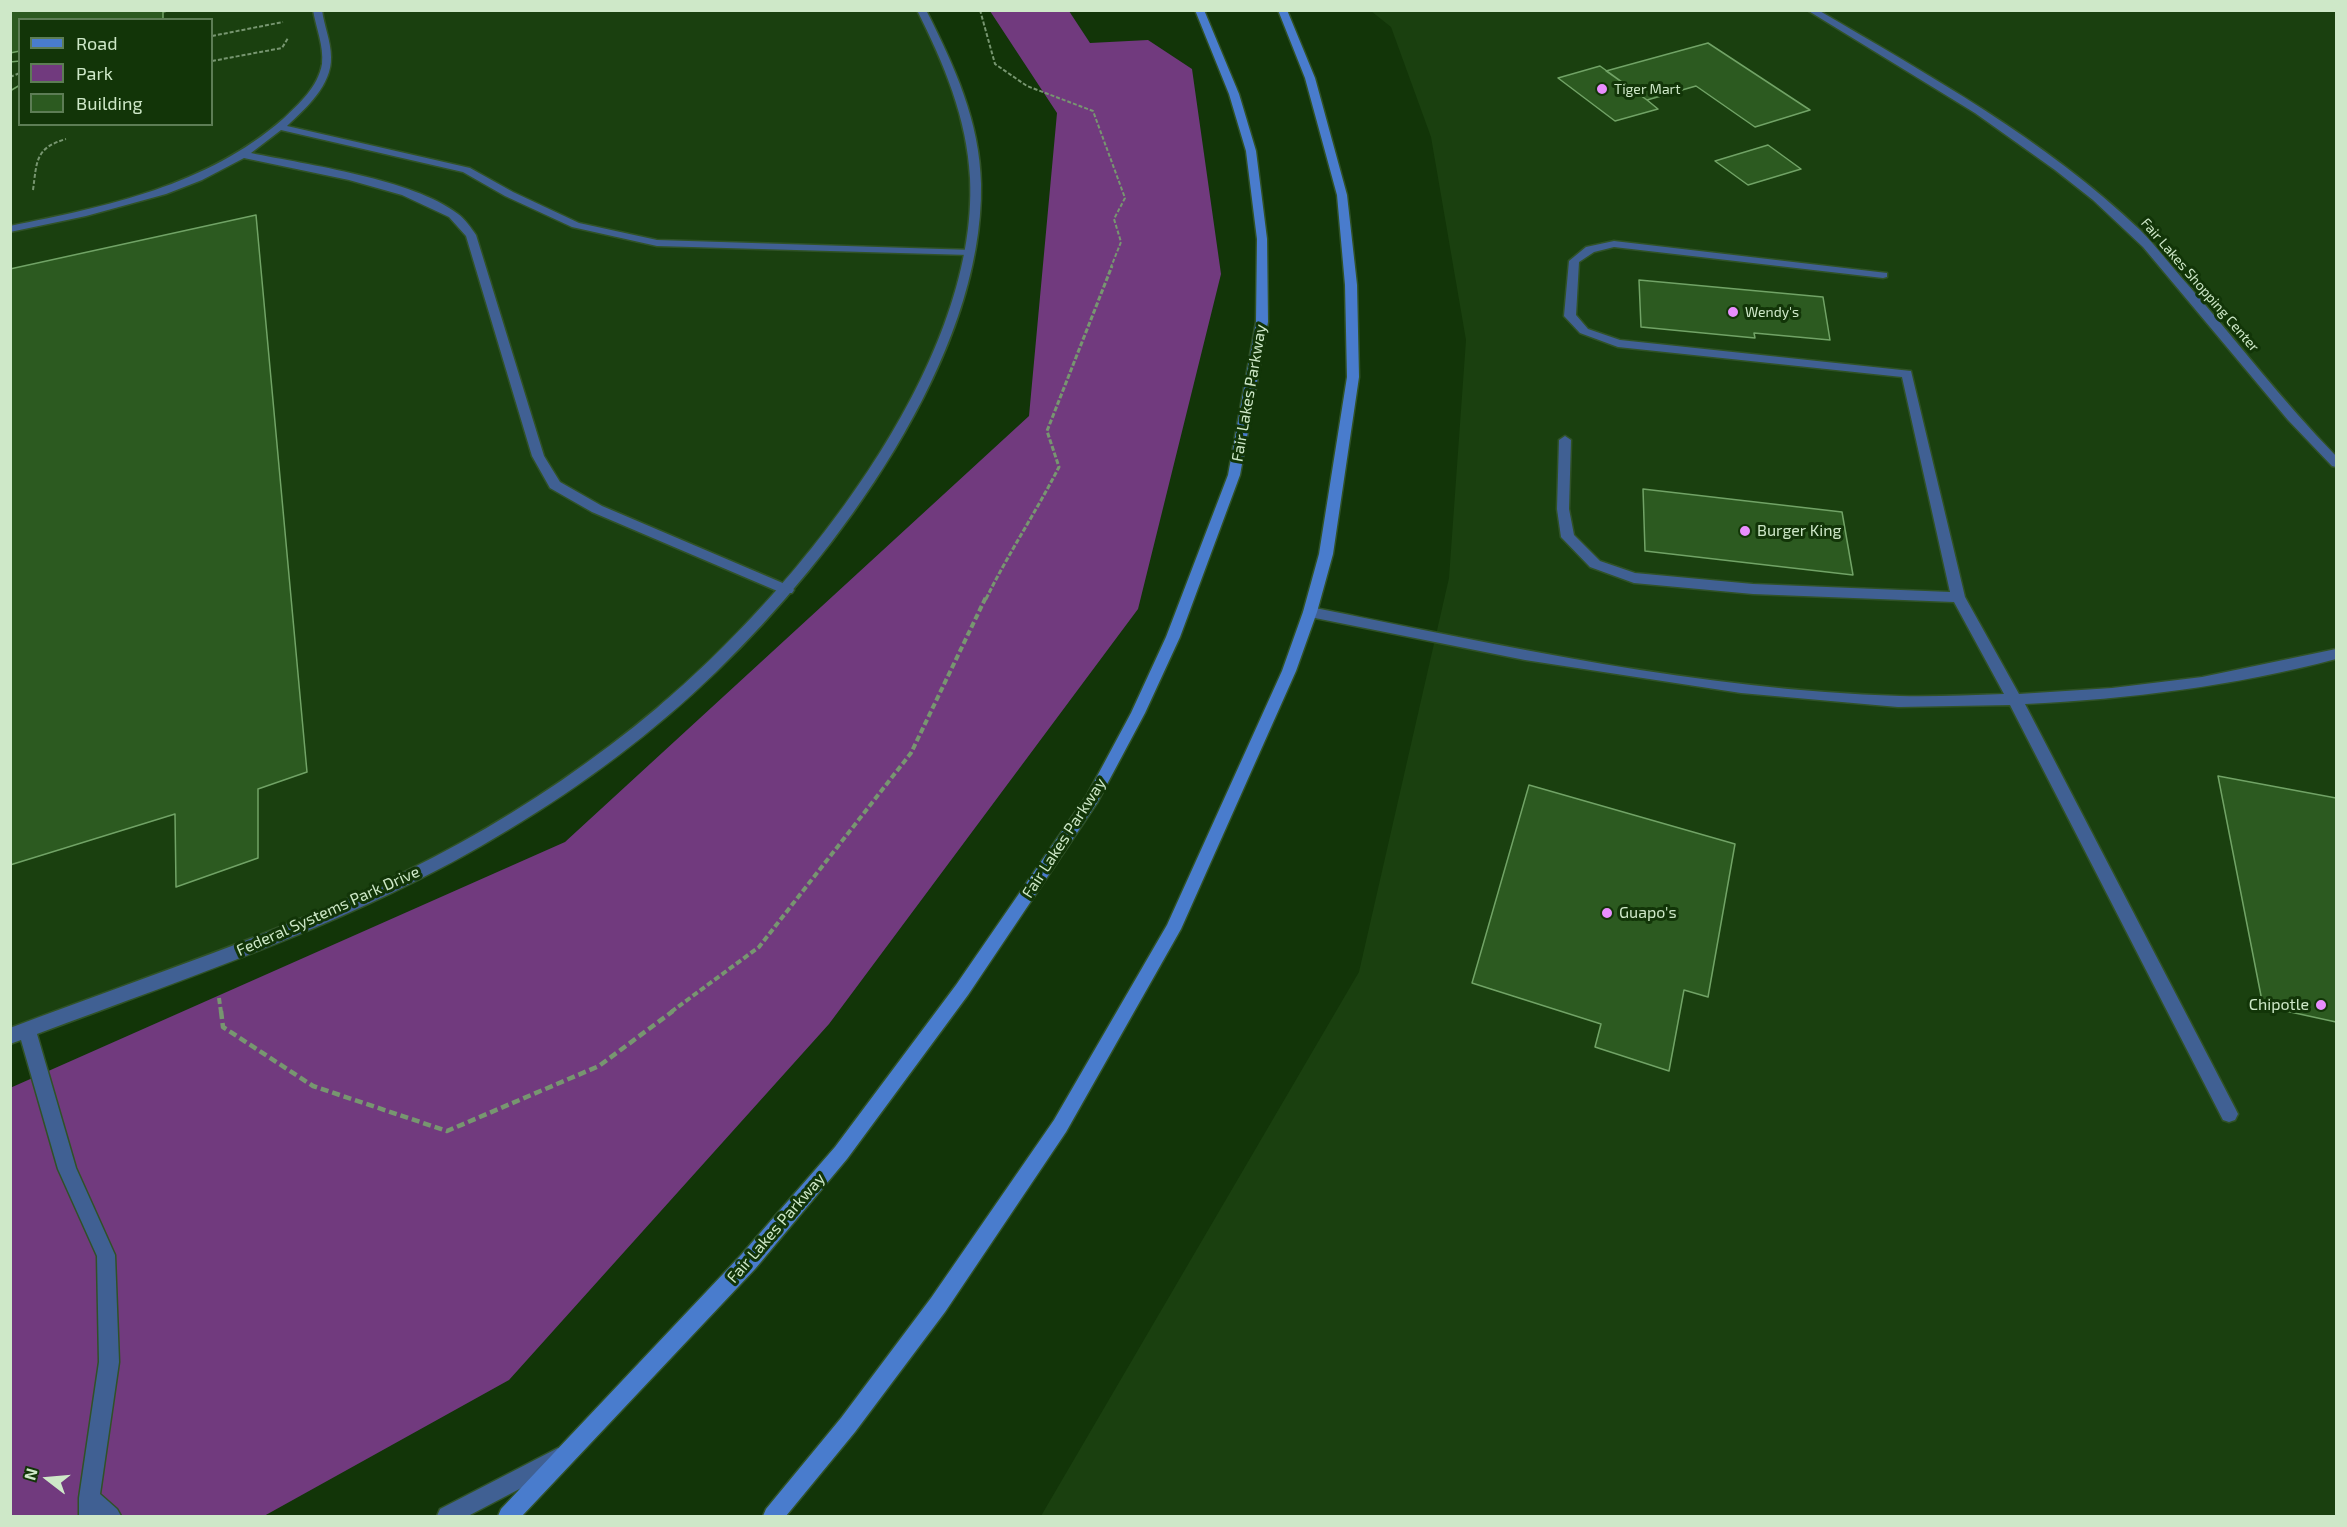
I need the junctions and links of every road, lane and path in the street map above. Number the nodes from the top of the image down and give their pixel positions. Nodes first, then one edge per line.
1 (317, 10) edge
2 (921, 10) edge
3 (980, 10) edge
4 (1199, 10) edge
5 (1282, 10) edge
6 (1810, 10) edge
7 (283, 22) dead end
8 (213, 36) edge
9 (288, 37) dead end
10 (213, 61) edge
11 (280, 127) junction
12 (66, 139) dead end
13 (241, 154) junction
14 (32, 196) dead end
15 (10, 229) edge
16 (969, 252) junction
17 (1884, 275) dead end
18 (1565, 440) dead end
19 (2337, 463) edge
20 (787, 590) junction
21 (1958, 597) junction
22 (1310, 612) junction
23 (2337, 654) edge
24 (2015, 700) junction
25 (214, 961) junction
26 (19, 1033) edge
27 (2229, 1114) dead end
28 (571, 1451) junction
29 (89, 1508) edge
30 (110, 1516) edge
31 (447, 1516) edge
32 (508, 1516) edge
33 (773, 1516) edge

1 - 11 street
2 - 16 street, Federal Systems Park Drive
3 - 25 path
4 - 28 main road, Fair Lakes Parkway
5 - 22 main road
6 - 19 street, Fair Lakes Shopping Center
7 - 8 path
9 - 10 path
11 - 13 street
11 - 16 street
12 - 14 path
13 - 15 street
13 - 20 street
16 - 20 street, Federal Systems Park Drive
17 - 21 street
18 - 21 street
20 - 25 street, Federal Systems Park Drive
21 - 24 street
22 - 24 street
22 - 33 main road
23 - 24 street
24 - 27 street
25 - 26 street, Federal Systems Park Drive
26 - 29 street
28 - 31 street
28 - 32 main road, Fair Lakes Parkway
29 - 30 street

